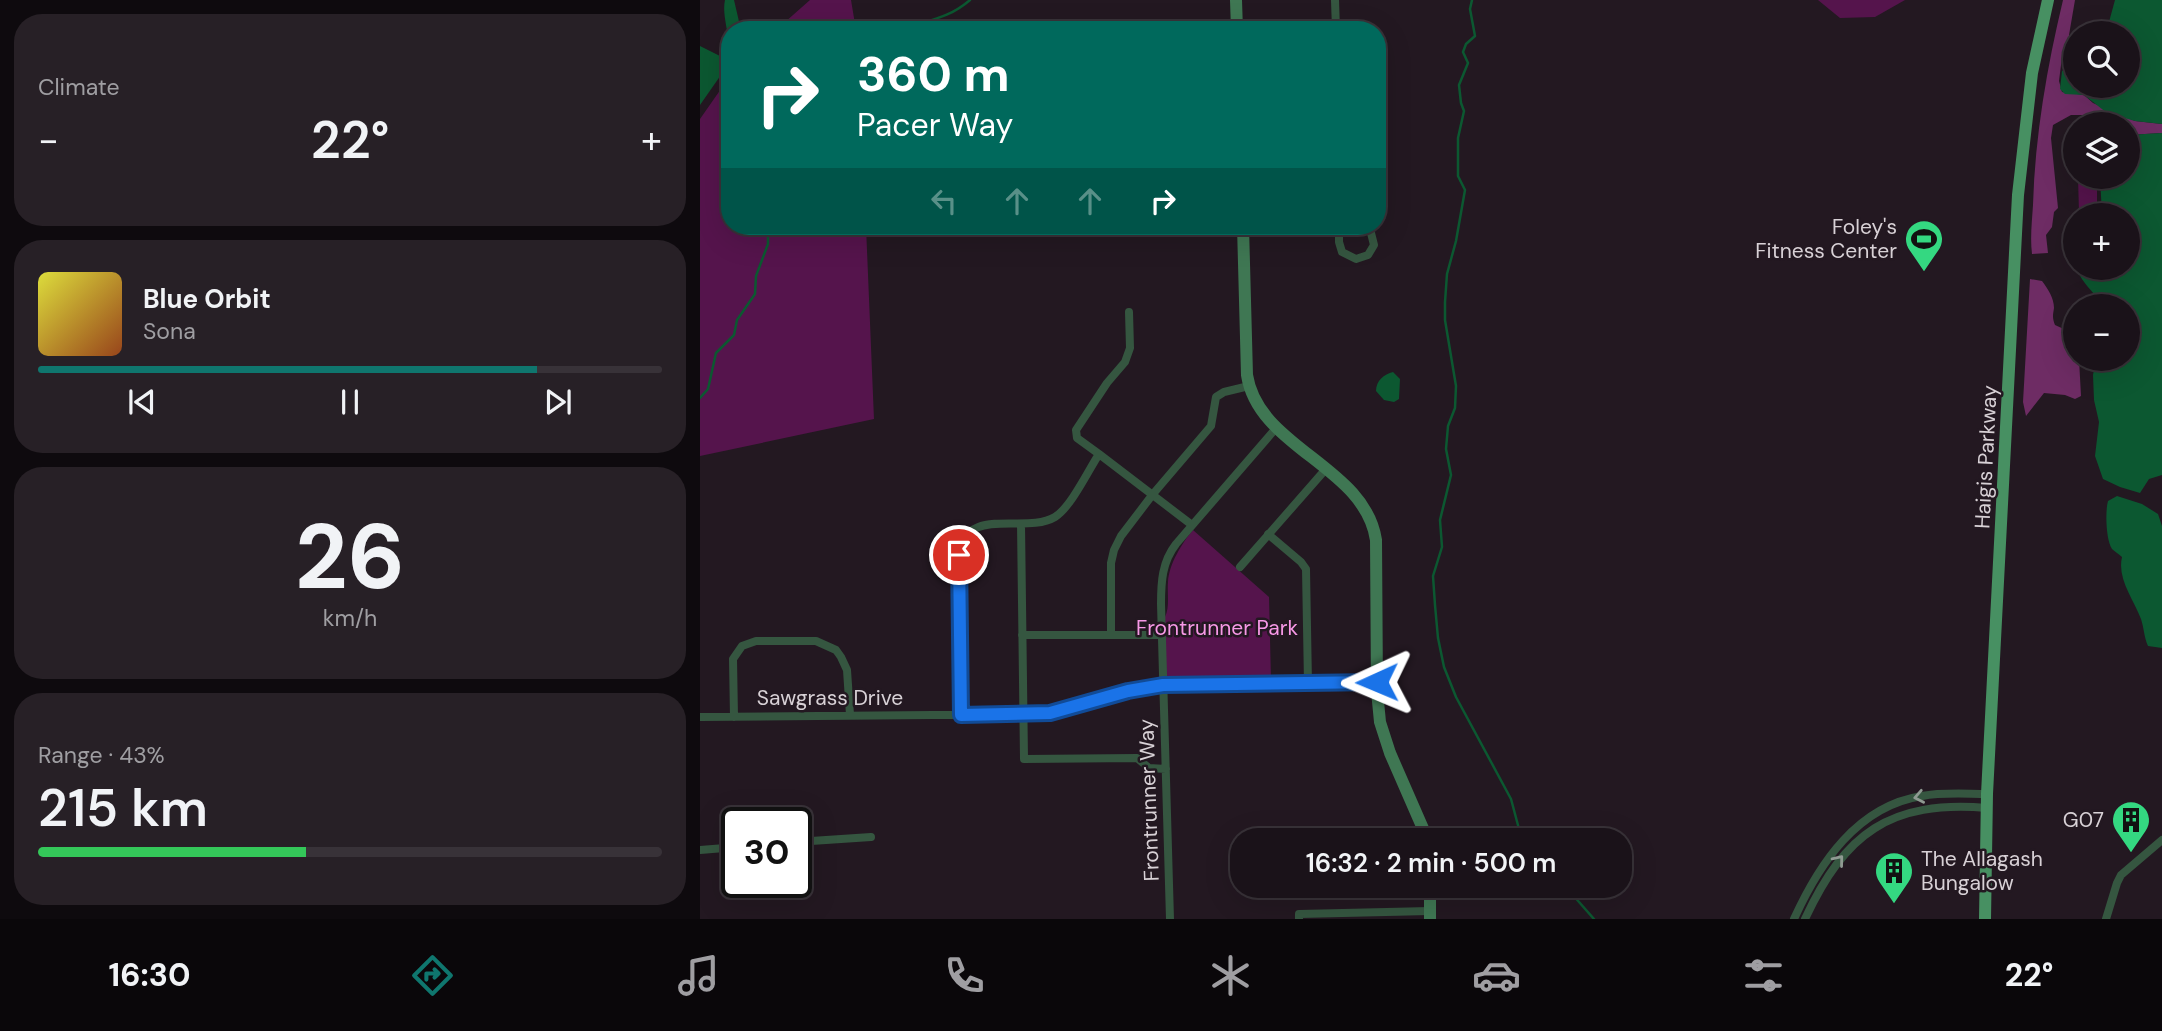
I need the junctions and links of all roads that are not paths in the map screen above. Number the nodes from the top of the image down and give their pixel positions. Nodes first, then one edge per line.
1 (1236, 0) edge
2 (1335, 0) edge
3 (2048, 0) edge
4 (1237, 21) edge
5 (1336, 21) edge
6 (1243, 235) edge
7 (1339, 235) edge
8 (1372, 235) edge
9 (1129, 312) dead end
10 (1249, 386) junction
11 (1277, 427) junction
12 (1099, 454) junction
13 (1325, 470) junction
14 (1153, 494) junction
15 (1021, 524) junction
16 (1192, 525) junction
17 (1268, 534) junction
18 (1240, 567) dead end
19 (1022, 635) junction
20 (1111, 635) junction
21 (1162, 635) junction
22 (1377, 682) junction
23 (1308, 684) junction
24 (1163, 685) junction
25 (1023, 714) junction
26 (850, 715) junction
27 (961, 715) junction
28 (700, 717) edge
29 (734, 717) junction
30 (1166, 769) junction
31 (1987, 794) junction
32 (1986, 808) junction
33 (1423, 828) edge
34 (871, 836) dead end
35 (2162, 840) edge
36 (812, 841) edge
37 (721, 848) edge
38 (700, 850) edge
39 (1430, 915) edge
40 (1170, 919) edge
41 (1299, 919) edge
42 (1794, 919) edge
43 (1805, 919) edge
44 (1985, 919) edge
45 (2106, 919) edge

1 - 4 street
2 - 5 street
3 - 31 main road, Haigis Parkway
6 - 10 street
7 - 8 street
9 - 12 street
10 - 11 street
10 - 14 street
11 - 13 street
11 - 16 street, Frontrunner Way
12 - 14 street
12 - 15 street
13 - 17 street
13 - 22 street
14 - 16 street
14 - 20 street
15 - 19 street
15 - 27 street
16 - 21 street, Frontrunner Way
17 - 18 street
17 - 23 street
19 - 20 street
19 - 25 street
20 - 21 street
21 - 24 street, Frontrunner Way
22 - 23 street, Sawgrass Drive
22 - 33 street
23 - 24 street, Sawgrass Drive
24 - 25 street, Sawgrass Drive
24 - 30 street, Frontrunner Way
25 - 27 street, Sawgrass Drive
25 - 30 street
26 - 27 street, Sawgrass Drive
26 - 29 street, Sawgrass Drive
26 - 29 street
28 - 29 street, Sawgrass Drive
30 - 40 street, Frontrunner Way
31 - 32 main road, Haigis Parkway
31 -> 42 street
43 -> 32 street
32 - 44 main road, Haigis Parkway
34 - 36 street
35 - 45 street
37 - 38 street
39 - 41 street

